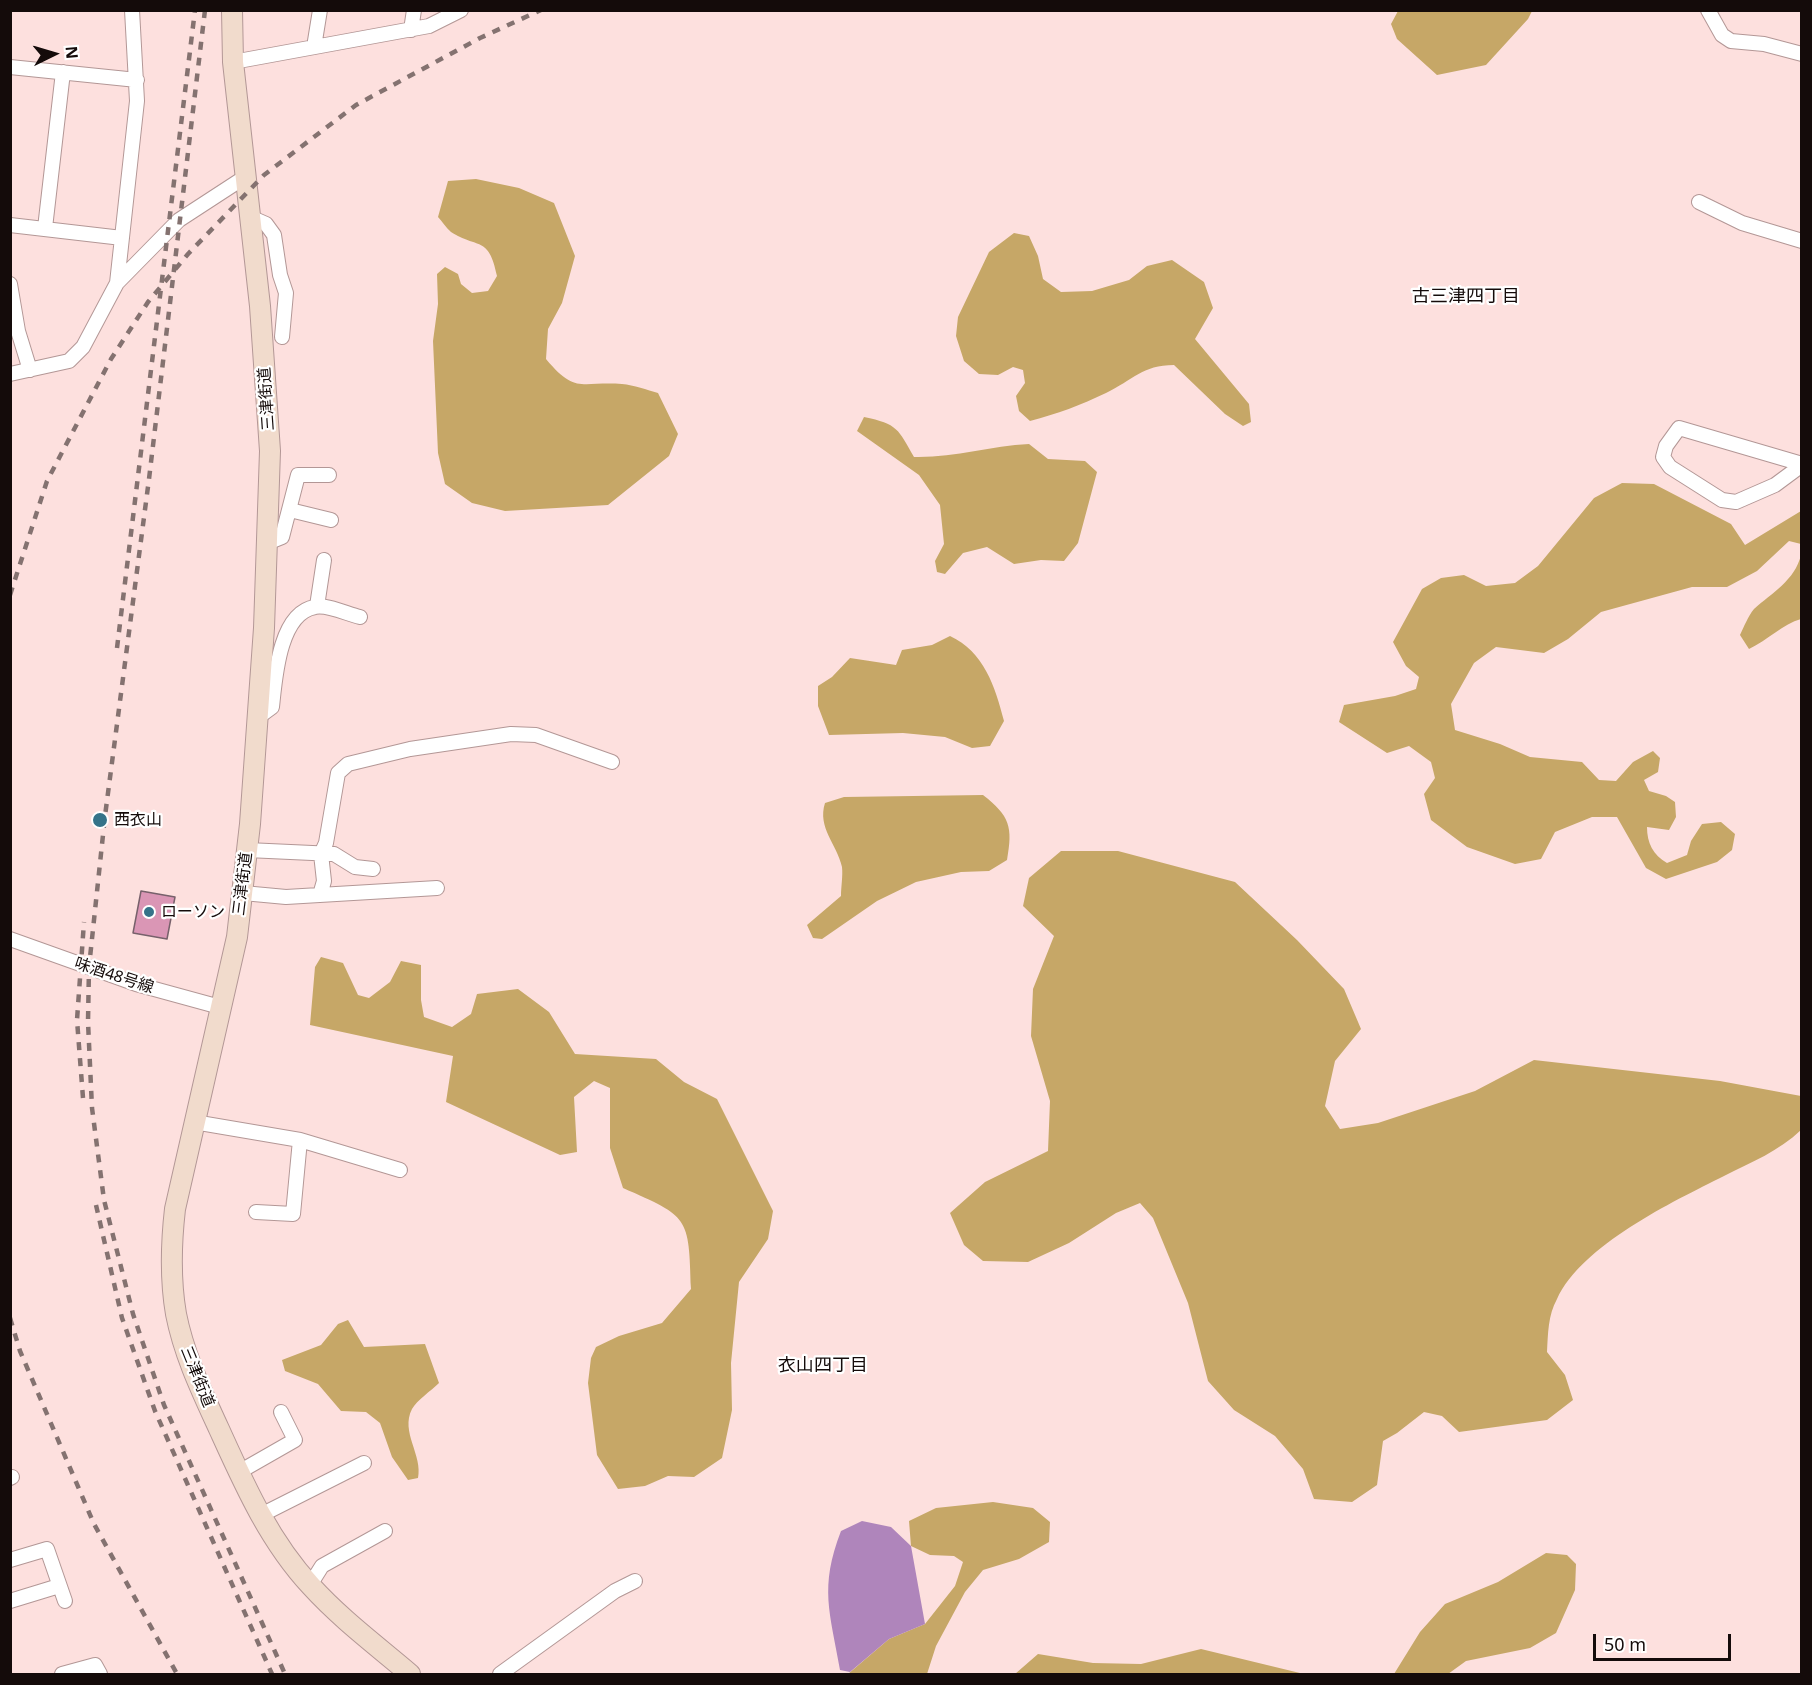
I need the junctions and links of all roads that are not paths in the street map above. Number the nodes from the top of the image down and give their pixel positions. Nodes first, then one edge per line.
1 (132, 10) edge
2 (232, 10) edge
3 (320, 10) edge
4 (414, 10) edge
5 (461, 10) edge
6 (1708, 10) edge
7 (411, 30) junction
8 (314, 47) junction
9 (1802, 54) edge
10 (233, 62) junction
11 (10, 67) edge
12 (63, 72) junction
13 (137, 80) junction
14 (245, 177) junction
15 (1700, 202) dead end
16 (250, 217) junction
17 (10, 225) edge
18 (45, 228) junction
19 (122, 238) junction
20 (1802, 241) edge
21 (117, 283) junction
22 (10, 284) edge
23 (282, 337) dead end
24 (30, 369) junction
25 (10, 374) edge
26 (1802, 464) edge
27 (329, 475) dead end
28 (290, 510) junction
29 (331, 520) dead end
30 (267, 543) junction
31 (324, 560) dead end
32 (316, 606) junction
33 (360, 617) dead end
34 (257, 718) junction
35 (612, 762) dead end
36 (247, 850) junction
37 (321, 854) junction
38 (374, 869) dead end
39 (437, 888) dead end
40 (243, 893) junction
41 (320, 895) junction
42 (10, 939) edge
43 (220, 1007) junction
44 (194, 1122) junction
45 (300, 1140) junction
46 (400, 1170) dead end
47 (256, 1212) dead end
48 (281, 1412) dead end
49 (364, 1463) dead end
50 (239, 1473) junction
51 (261, 1515) junction
52 (385, 1531) dead end
53 (10, 1560) edge
54 (635, 1581) dead end
55 (310, 1585) junction
56 (59, 1586) junction
57 (10, 1601) edge
58 (65, 1601) dead end
59 (62, 1674) edge
60 (100, 1674) edge
61 (410, 1674) edge
62 (500, 1674) edge

1 - 13 street
2 - 10 street, 三津街道
3 - 8 street
4 - 7 street
5 - 7 street
6 - 9 street
7 - 8 street
8 - 10 street
10 - 14 street, 三津街道
11 - 12 street
12 - 13 street
12 - 18 street
13 - 19 street
14 - 16 street, 三津街道
14 - 21 street
15 - 20 street
16 - 23 street
16 - 30 street, 三津街道
17 - 18 street
18 - 19 street
19 - 21 street
21 - 24 street
22 - 24 street
24 - 25 street
26 - 26 street
27 - 28 street
28 - 29 street
28 - 30 street
30 - 34 street, 三津街道
31 - 32 street
32 - 33 street
32 - 34 street
34 - 36 street, 三津街道
35 - 37 street
36 - 37 street
36 - 40 street, 三津街道
37 - 38 street
37 - 41 street
39 - 41 street
40 - 41 street
40 - 43 street, 三津街道
42 - 43 street, 味酒48号線
43 - 44 street, 三津街道
44 - 45 street
44 - 50 street, 三津街道
45 - 46 street
45 - 47 street
48 - 50 street
49 - 51 street
50 - 51 street, 三津街道
51 - 55 street, 三津街道
52 - 55 street
53 - 56 street
54 - 62 street
55 - 61 street, 三津街道
56 - 57 street
56 - 58 street
59 - 60 street

